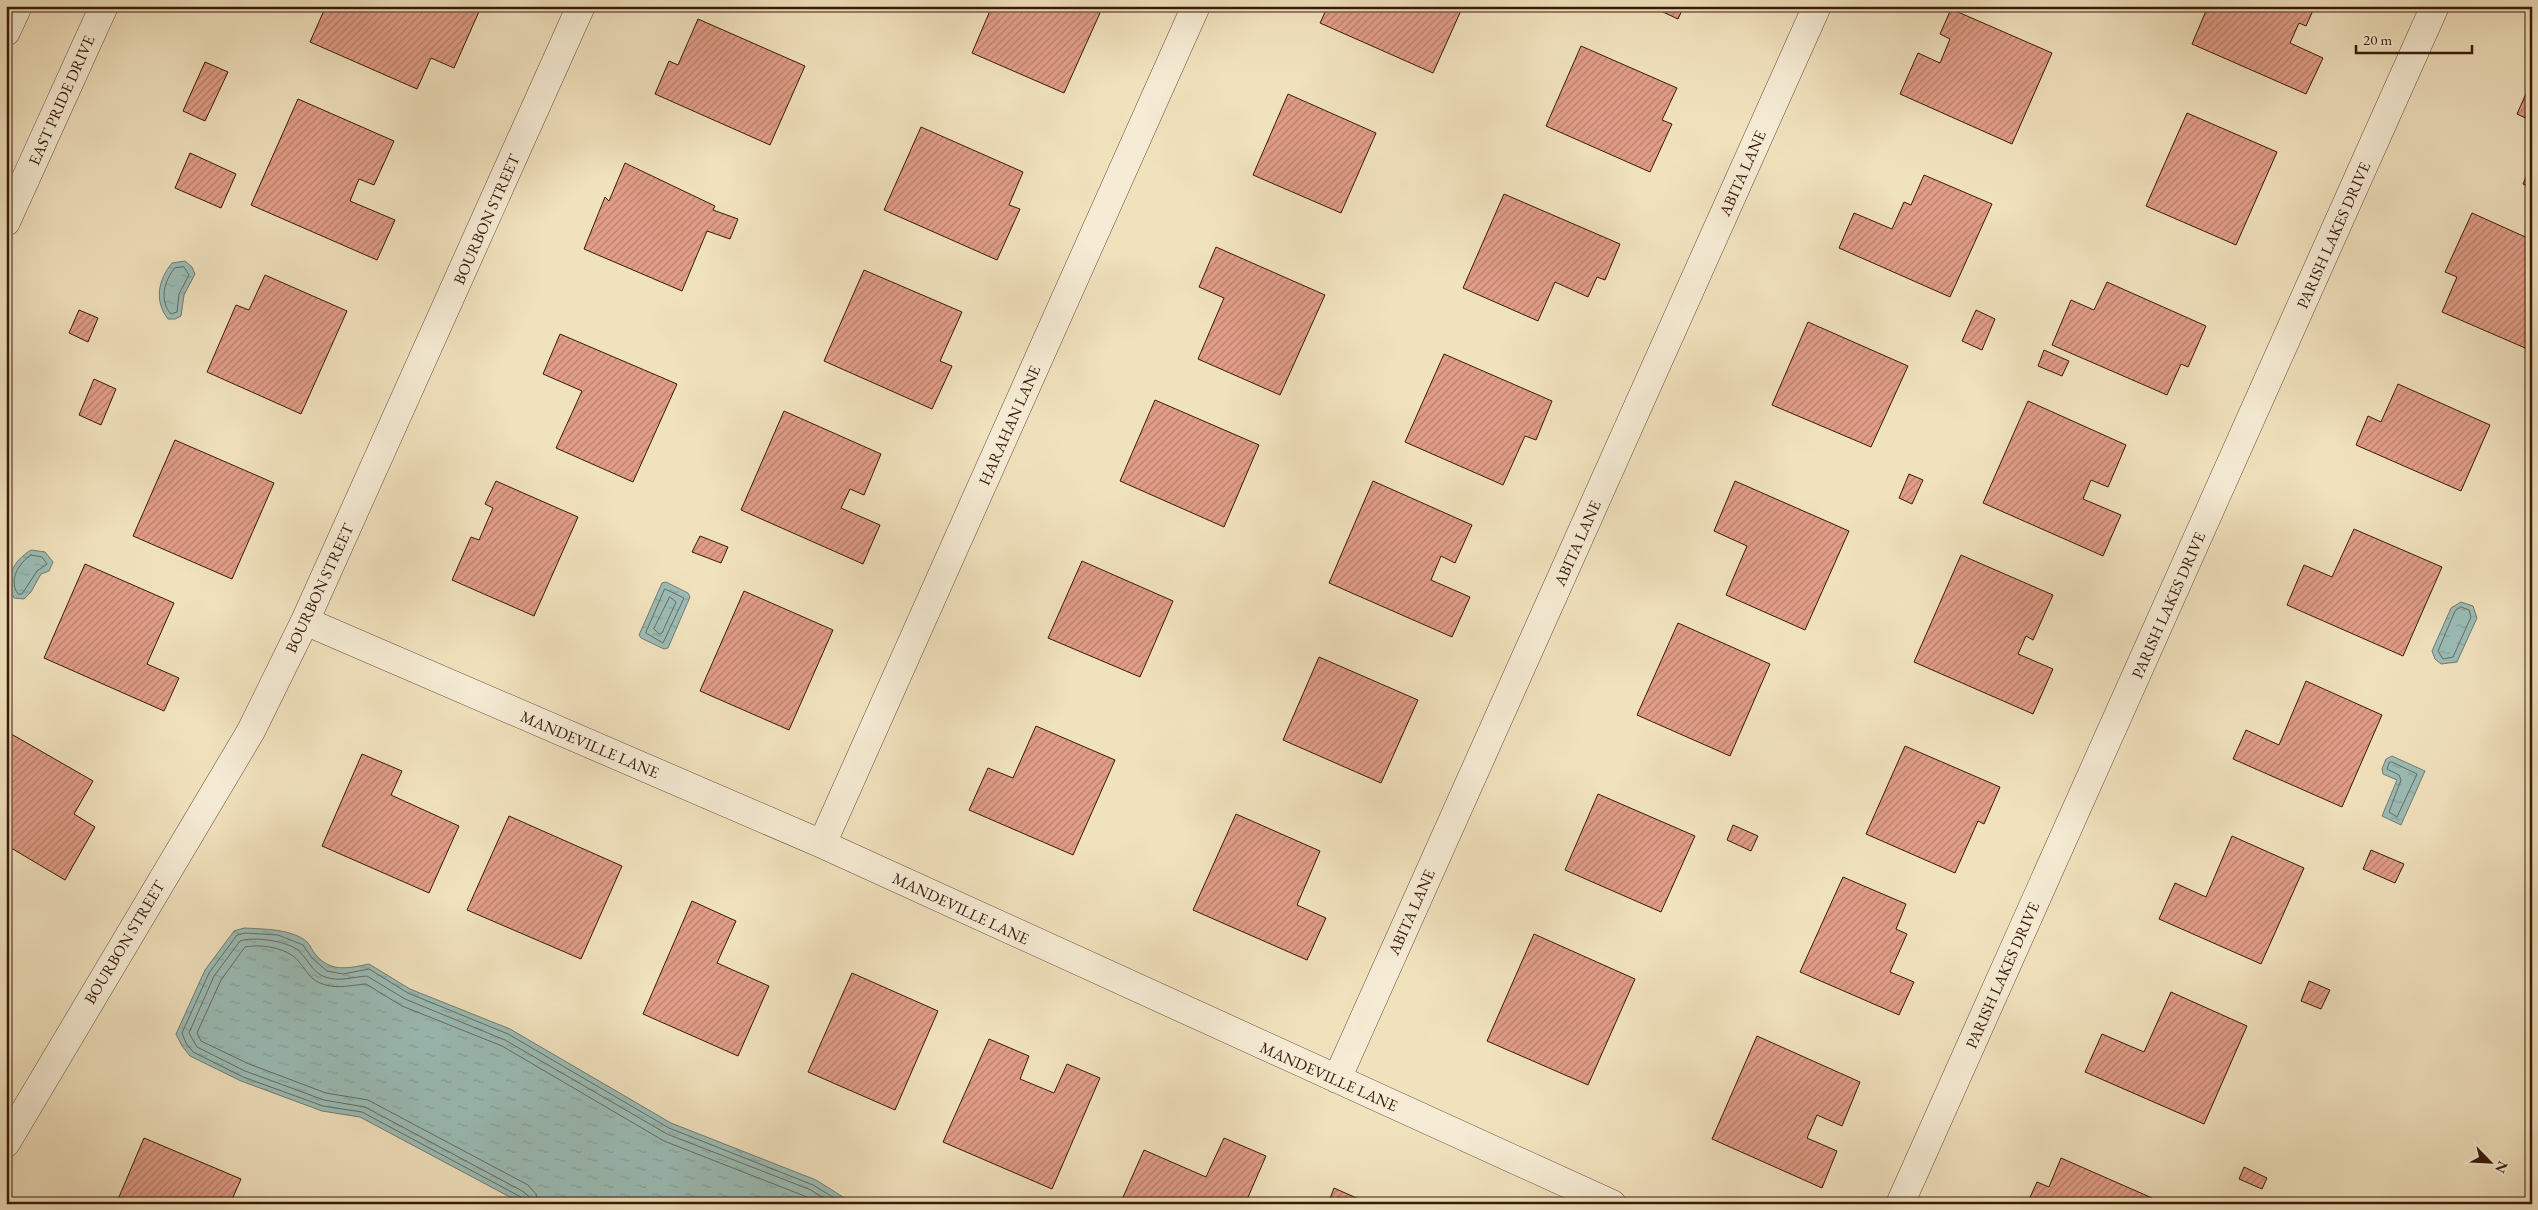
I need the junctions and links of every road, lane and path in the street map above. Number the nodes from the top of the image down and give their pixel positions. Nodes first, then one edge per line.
1 (18, 6) edge
2 (104, 6) edge
3 (581, 6) edge
4 (1196, 6) edge
5 (1817, 6) edge
6 (2435, 6) edge
7 (6, 32) edge
8 (6, 222) edge
9 (305, 621) junction
10 (822, 844) junction
11 (1337, 1079) junction
12 (6, 1143) edge
13 (1612, 1204) edge
14 (1900, 1204) edge

1 - 7 street
2 - 8 street, EAST PRIDE DRIVE
3 - 9 street, BOURBON STREET
4 - 10 street, HARAHAN LANE
5 - 11 street, ABITA LANE
6 - 14 street, PARISH LAKES DRIVE
9 - 10 street, MANDEVILLE LANE
9 - 12 street, BOURBON STREET
10 - 11 street, MANDEVILLE LANE
11 - 13 street, MANDEVILLE LANE

